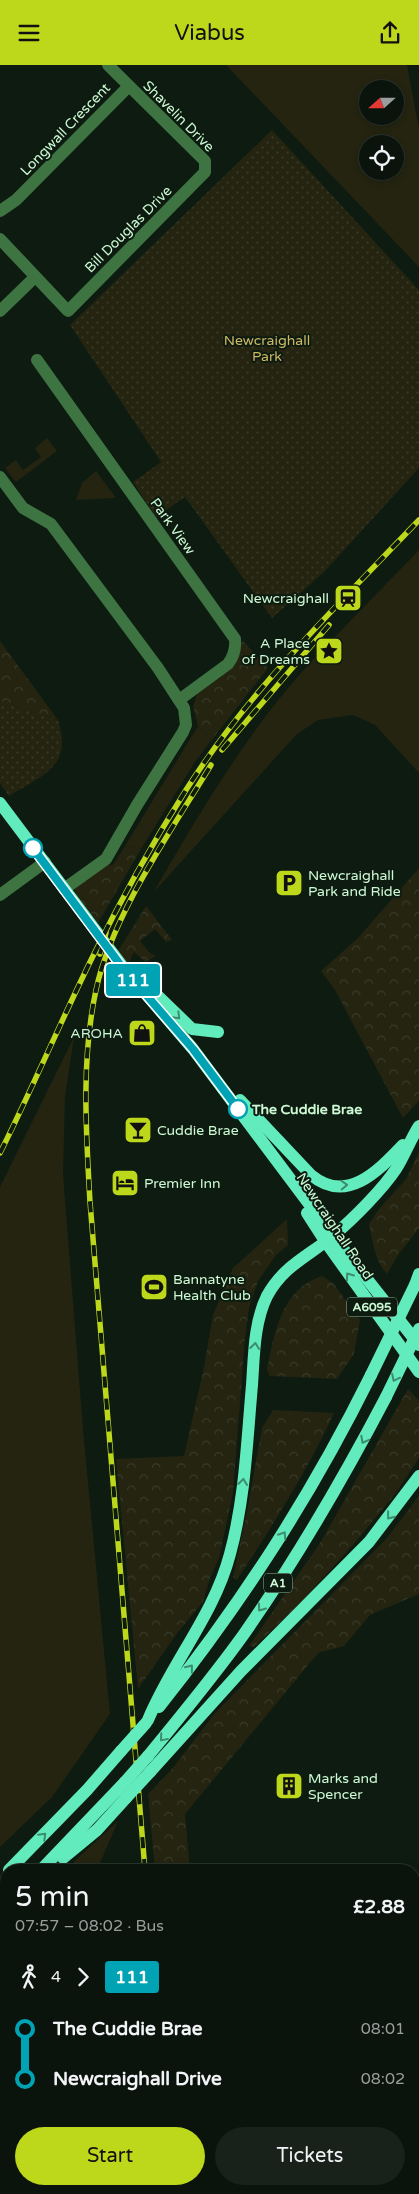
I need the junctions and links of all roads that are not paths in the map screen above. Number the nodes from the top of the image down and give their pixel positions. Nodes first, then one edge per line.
1 (108, 65) edge
2 (129, 86) junction
3 (207, 166) joint
4 (0, 211) edge
5 (0, 239) edge
6 (35, 277) junction
7 (0, 311) edge
8 (37, 360) dead end
9 (0, 477) edge
10 (179, 700) junction
11 (0, 803) edge
12 (45, 863) junction
13 (64, 889) junction
14 (0, 895) edge
15 (141, 990) junction
16 (218, 1032) dead end
17 (224, 1089) junction
18 (419, 1126) edge
19 (412, 1137) junction
20 (329, 1239) junction
21 (417, 1280) edge
22 (419, 1329) edge
23 (419, 1345) edge
24 (419, 1372) edge
25 (419, 1476) edge
26 (147, 1722) junction
27 (15, 1864) edge
28 (47, 1864) edge
29 (54, 1864) edge

1 - 2 street, Shavelin Drive
2 - 3 street, Shavelin Drive
2 - 4 street, Longwall Crescent
3 - 6 street, Bill Douglas Drive
5 - 6 street
6 - 7 street
8 - 10 street, Park View
9 - 10 street
10 - 13 street
11 - 12 main road, A6095
12 - 13 main road, A6095
12 - 14 street
13 - 15 main road, Newcraighall Road / A6095
15 -> 16 main road
15 - 17 main road, Newcraighall Road / A6095
17 -> 19 main road
17 - 20 main road, Newcraighall Road / A6095
18 - 19 main road
19 - 20 main road
20 - 23 main road, Newcraighall Road / A6095
24 -> 20 main road, Newcraighall Road / A6095
26 -> 20 main road
26 -> 21 main road, A1, bridge
22 -> 28 main road, A1, bridge
25 -> 29 main road, bridge
27 -> 26 main road, A1, bridge

